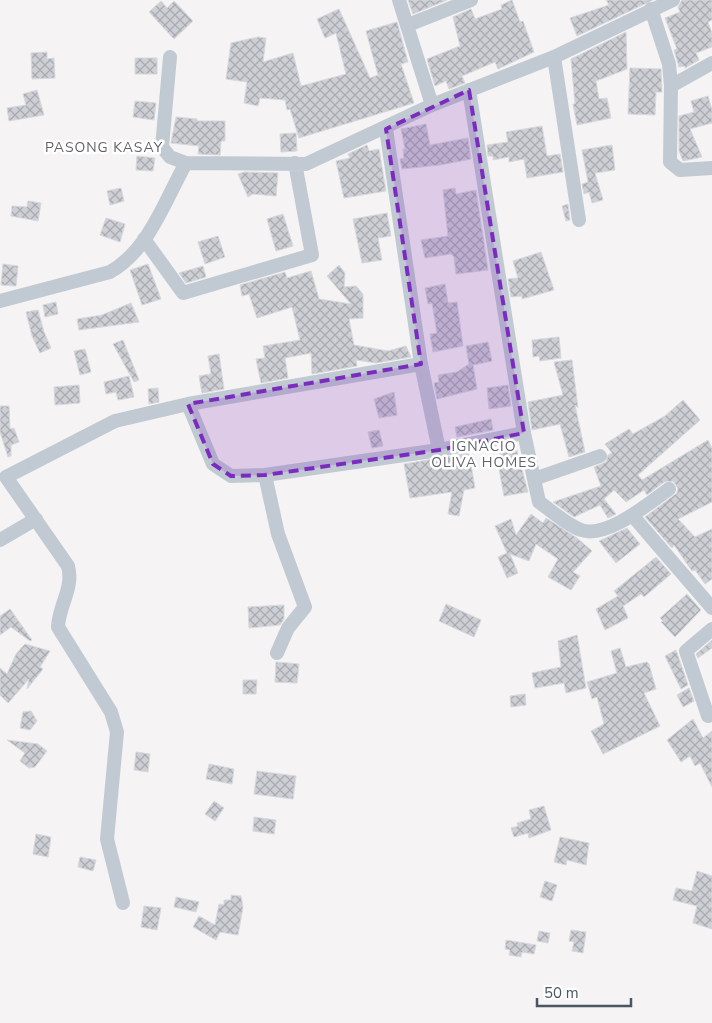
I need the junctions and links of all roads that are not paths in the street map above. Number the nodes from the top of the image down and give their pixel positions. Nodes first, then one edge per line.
1 (399, 0) edge
2 (471, 0) edge
3 (673, 0) edge
4 (651, 9) junction
5 (408, 25) junction
6 (170, 57) dead end
7 (554, 57) junction
8 (712, 63) edge
9 (671, 86) junction
10 (469, 90) junction
11 (432, 105) junction
12 (386, 129) junction
13 (186, 163) junction
14 (295, 163) junction
15 (712, 168) edge
16 (579, 220) dead end
17 (144, 239) junction
18 (0, 301) edge
19 (422, 364) junction
20 (188, 404) junction
21 (524, 433) junction
22 (439, 450) junction
23 (600, 456) dead end
24 (265, 475) junction
25 (534, 479) junction
26 (669, 489) dead end
27 (632, 515) junction
28 (36, 519) junction
29 (0, 540) edge
30 (712, 608) edge
31 (712, 628) edge
32 (277, 653) dead end
33 (708, 716) dead end
34 (123, 903) dead end

1 - 5 street
2 - 5 street
3 - 4 street
4 - 7 street
4 - 9 street
5 - 11 street
6 - 13 street
7 - 10 street
7 - 16 street
8 - 9 street
9 - 15 street
10 - 11 street
10 - 21 street
11 - 12 street
12 - 14 street
12 - 19 street
13 - 14 street
13 - 17 street
14 - 17 street
17 - 18 street
19 - 20 street
19 - 22 street
20 - 24 street
20 - 28 street
21 - 22 street
21 - 25 street
22 - 24 street
23 - 25 street
24 - 32 street
25 - 27 street
26 - 27 street
27 - 30 street
28 - 29 street
28 - 34 street
31 - 33 street

